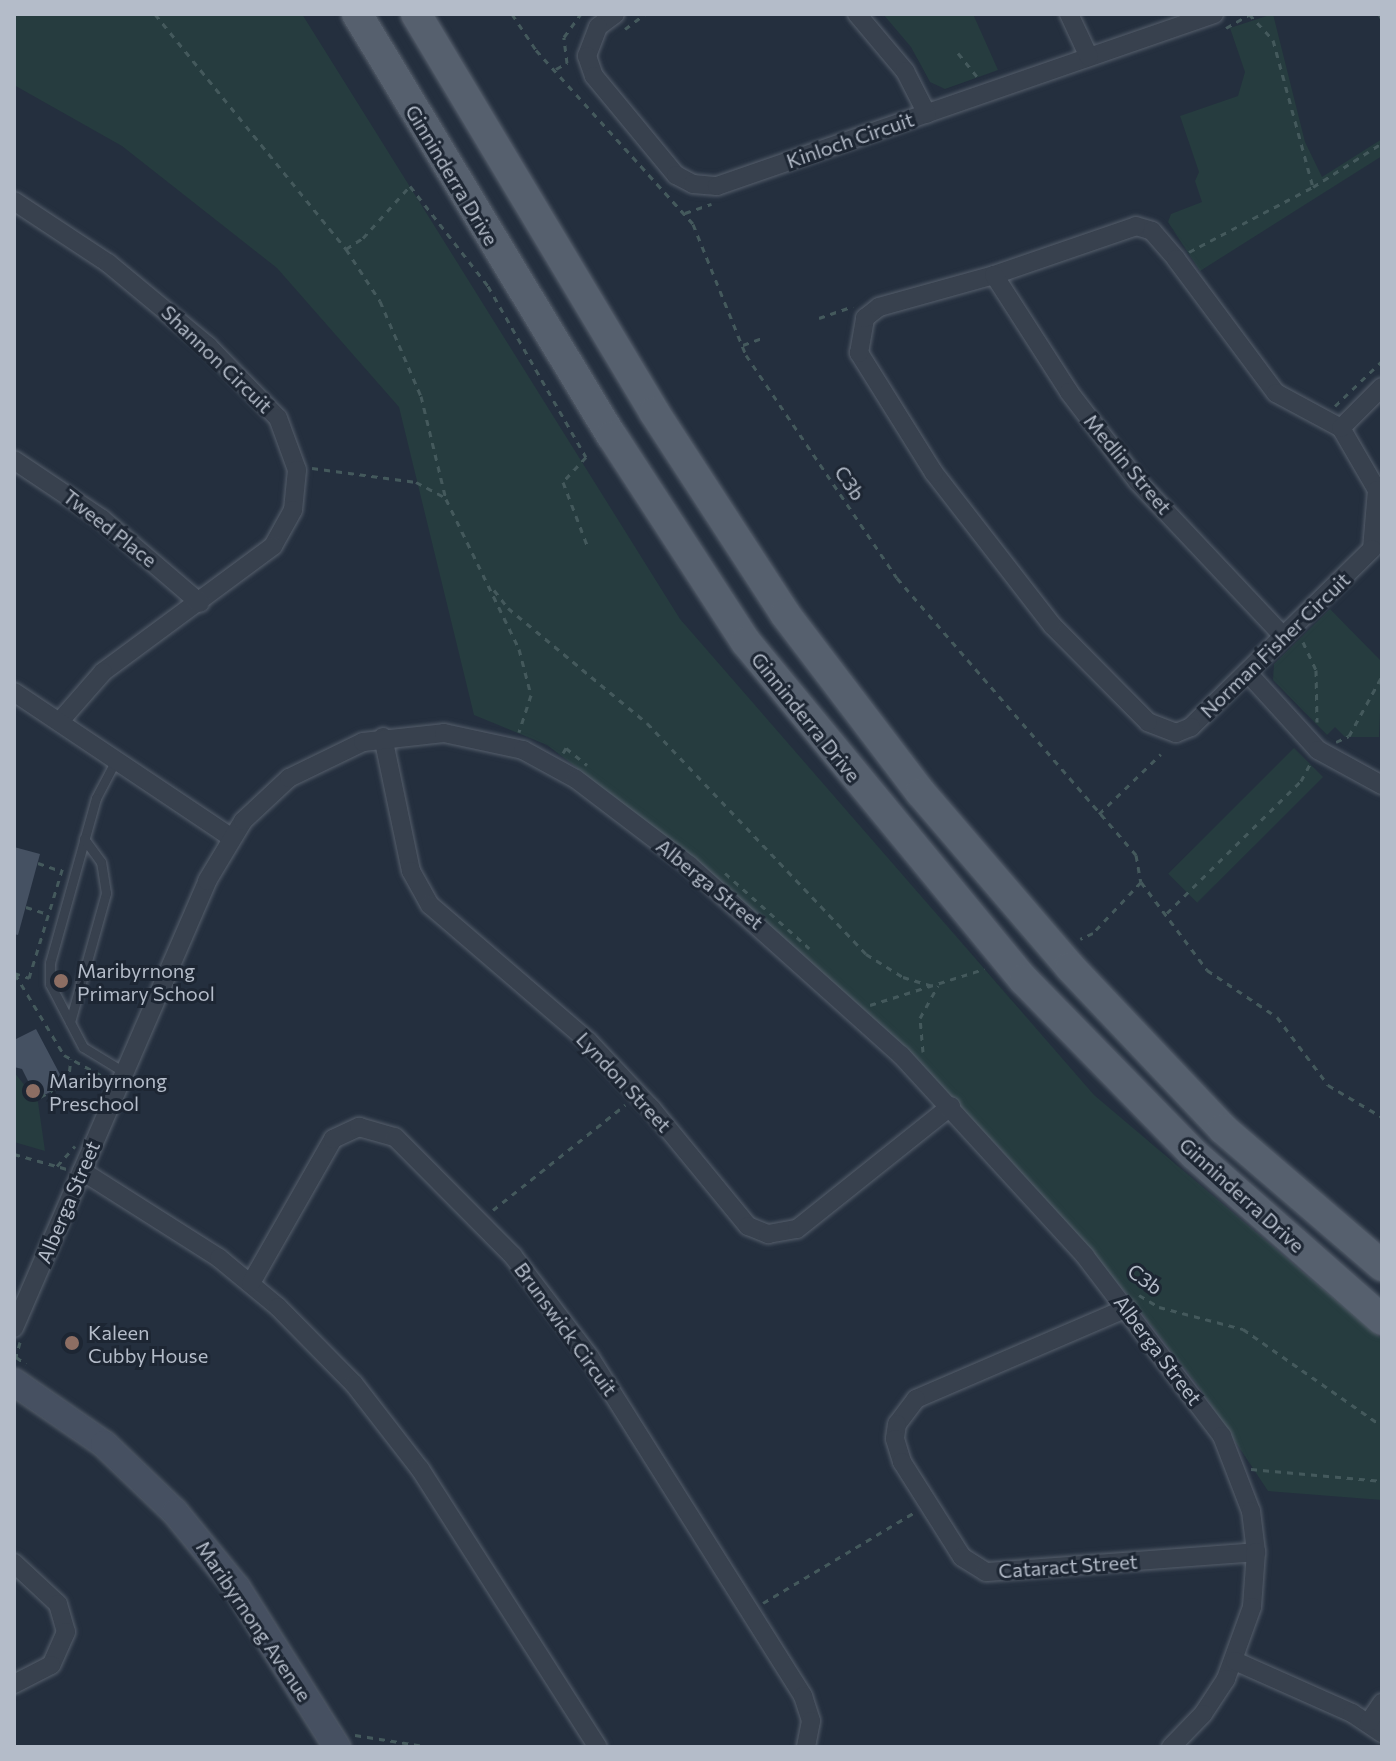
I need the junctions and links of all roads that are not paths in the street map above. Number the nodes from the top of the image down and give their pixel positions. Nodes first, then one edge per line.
1 (357, 14) edge
2 (416, 14) edge
3 (615, 14) edge
4 (857, 14) edge
5 (1069, 14) edge
6 (1214, 14) edge
7 (1089, 57) junction
8 (927, 114) junction
9 (14, 201) edge
10 (994, 275) junction
11 (1382, 387) edge
12 (1341, 428) junction
13 (14, 460) edge
14 (200, 603) junction
15 (1283, 636) junction
16 (1247, 672) junction
17 (14, 692) edge
18 (61, 720) junction
19 (383, 737) junction
20 (117, 758) junction
21 (1382, 785) edge
22 (231, 837) junction
23 (84, 839) junction
24 (70, 1022) junction
25 (117, 1068) junction
26 (951, 1106) junction
27 (76, 1170) junction
28 (1382, 1266) edge
29 (251, 1283) junction
30 (1127, 1308) junction
31 (1382, 1320) edge
32 (14, 1328) edge
33 (15, 1365) edge
34 (1256, 1552) junction
35 (14, 1563) edge
36 (1235, 1661) junction
37 (14, 1684) edge
38 (1382, 1703) edge
39 (1376, 1727) edge
40 (337, 1746) edge
41 (598, 1747) edge
42 (806, 1747) edge
43 (1171, 1747) edge

1 - 31 main road, Ginninderra Drive
2 - 28 main road, Ginninderra Drive
3 - 8 street, Kinloch Circuit
4 - 8 street
5 - 7 street
6 - 7 street, Kinloch Circuit
7 - 8 street, Kinloch Circuit
9 - 14 street, Shannon Circuit
10 - 12 street, Norman Fisher Circuit
10 - 15 street, Medlin Street
10 - 16 street, Norman Fisher Circuit
11 - 12 street
12 - 15 street, Norman Fisher Circuit
13 - 14 street, Tweed Place
14 - 18 street, Shannon Circuit
15 - 16 street, Norman Fisher Circuit
16 - 21 street
17 - 18 street
18 - 20 street
19 - 22 street, Alberga Street
19 - 26 street, Alberga Street
19 - 26 street, Lyndon Street
20 - 22 street
20 - 23 lane
22 - 25 street, Alberga Street
23 - 24 lane
23 - 24 lane
24 - 25 lane
25 - 27 street, Alberga Street
26 - 30 street, Alberga Street
27 - 29 street
27 - 32 street, Alberga Street
29 - 41 street
29 - 42 street, Brunswick Circuit
30 - 34 street, Alberga Street
30 - 34 street, Cataract Street
33 - 40 street, Maribyrnong Avenue
34 - 36 street, Alberga Street
35 - 37 street
36 - 39 street
36 - 43 street, Alberga Street
38 - 39 street

